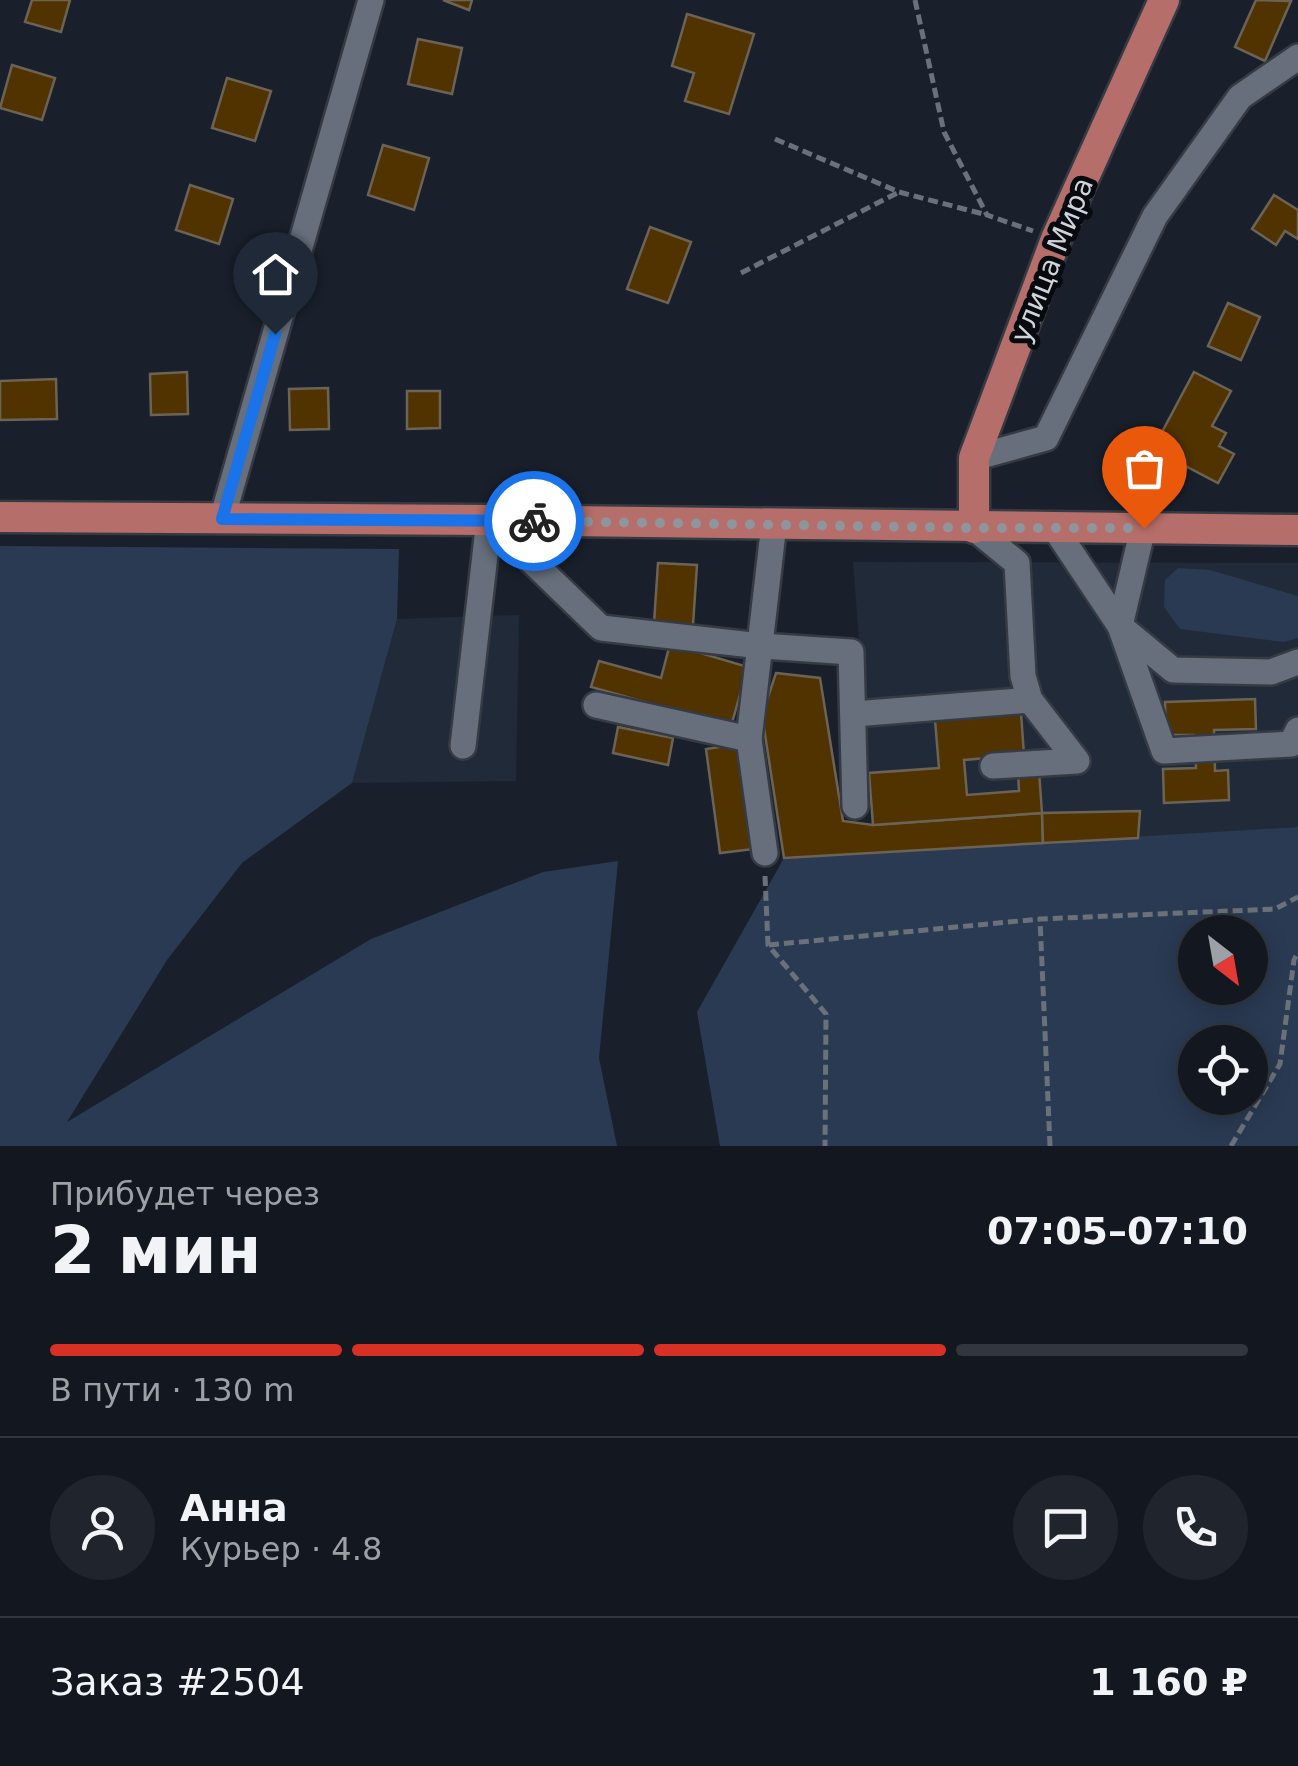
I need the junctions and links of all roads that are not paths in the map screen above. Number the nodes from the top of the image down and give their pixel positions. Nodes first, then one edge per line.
1 (371, 0) edge
2 (1164, 0) edge
3 (1298, 57) edge
4 (974, 458) junction
5 (0, 518) edge
6 (222, 519) junction
7 (489, 520) junction
8 (774, 524) junction
9 (1054, 527) junction
10 (974, 528) junction
11 (1144, 528) junction
12 (1293, 537) edge
13 (1120, 626) junction
14 (761, 646) junction
15 (1298, 662) edge
16 (1030, 700) junction
17 (596, 704) dead end
18 (854, 714) junction
19 (749, 739) junction
20 (1296, 741) edge
21 (462, 746) dead end
22 (992, 766) dead end
23 (855, 806) dead end
24 (764, 853) road end

1 - 6 street
2 - 4 main road, улица Мира
3 - 4 street
4 - 10 main road, улица Мира
5 - 6 main road
6 - 7 main road
7 - 8 main road
7 - 14 street
7 - 21 street
8 - 10 main road
8 - 14 street
9 - 10 main road
9 - 11 main road
9 - 13 street
10 - 16 street
11 - 12 main road
11 - 13 street
13 - 15 street
13 - 20 street
14 - 18 street
14 - 19 street
16 - 18 street
16 - 22 street
17 - 19 street
18 - 23 street
19 - 24 street

